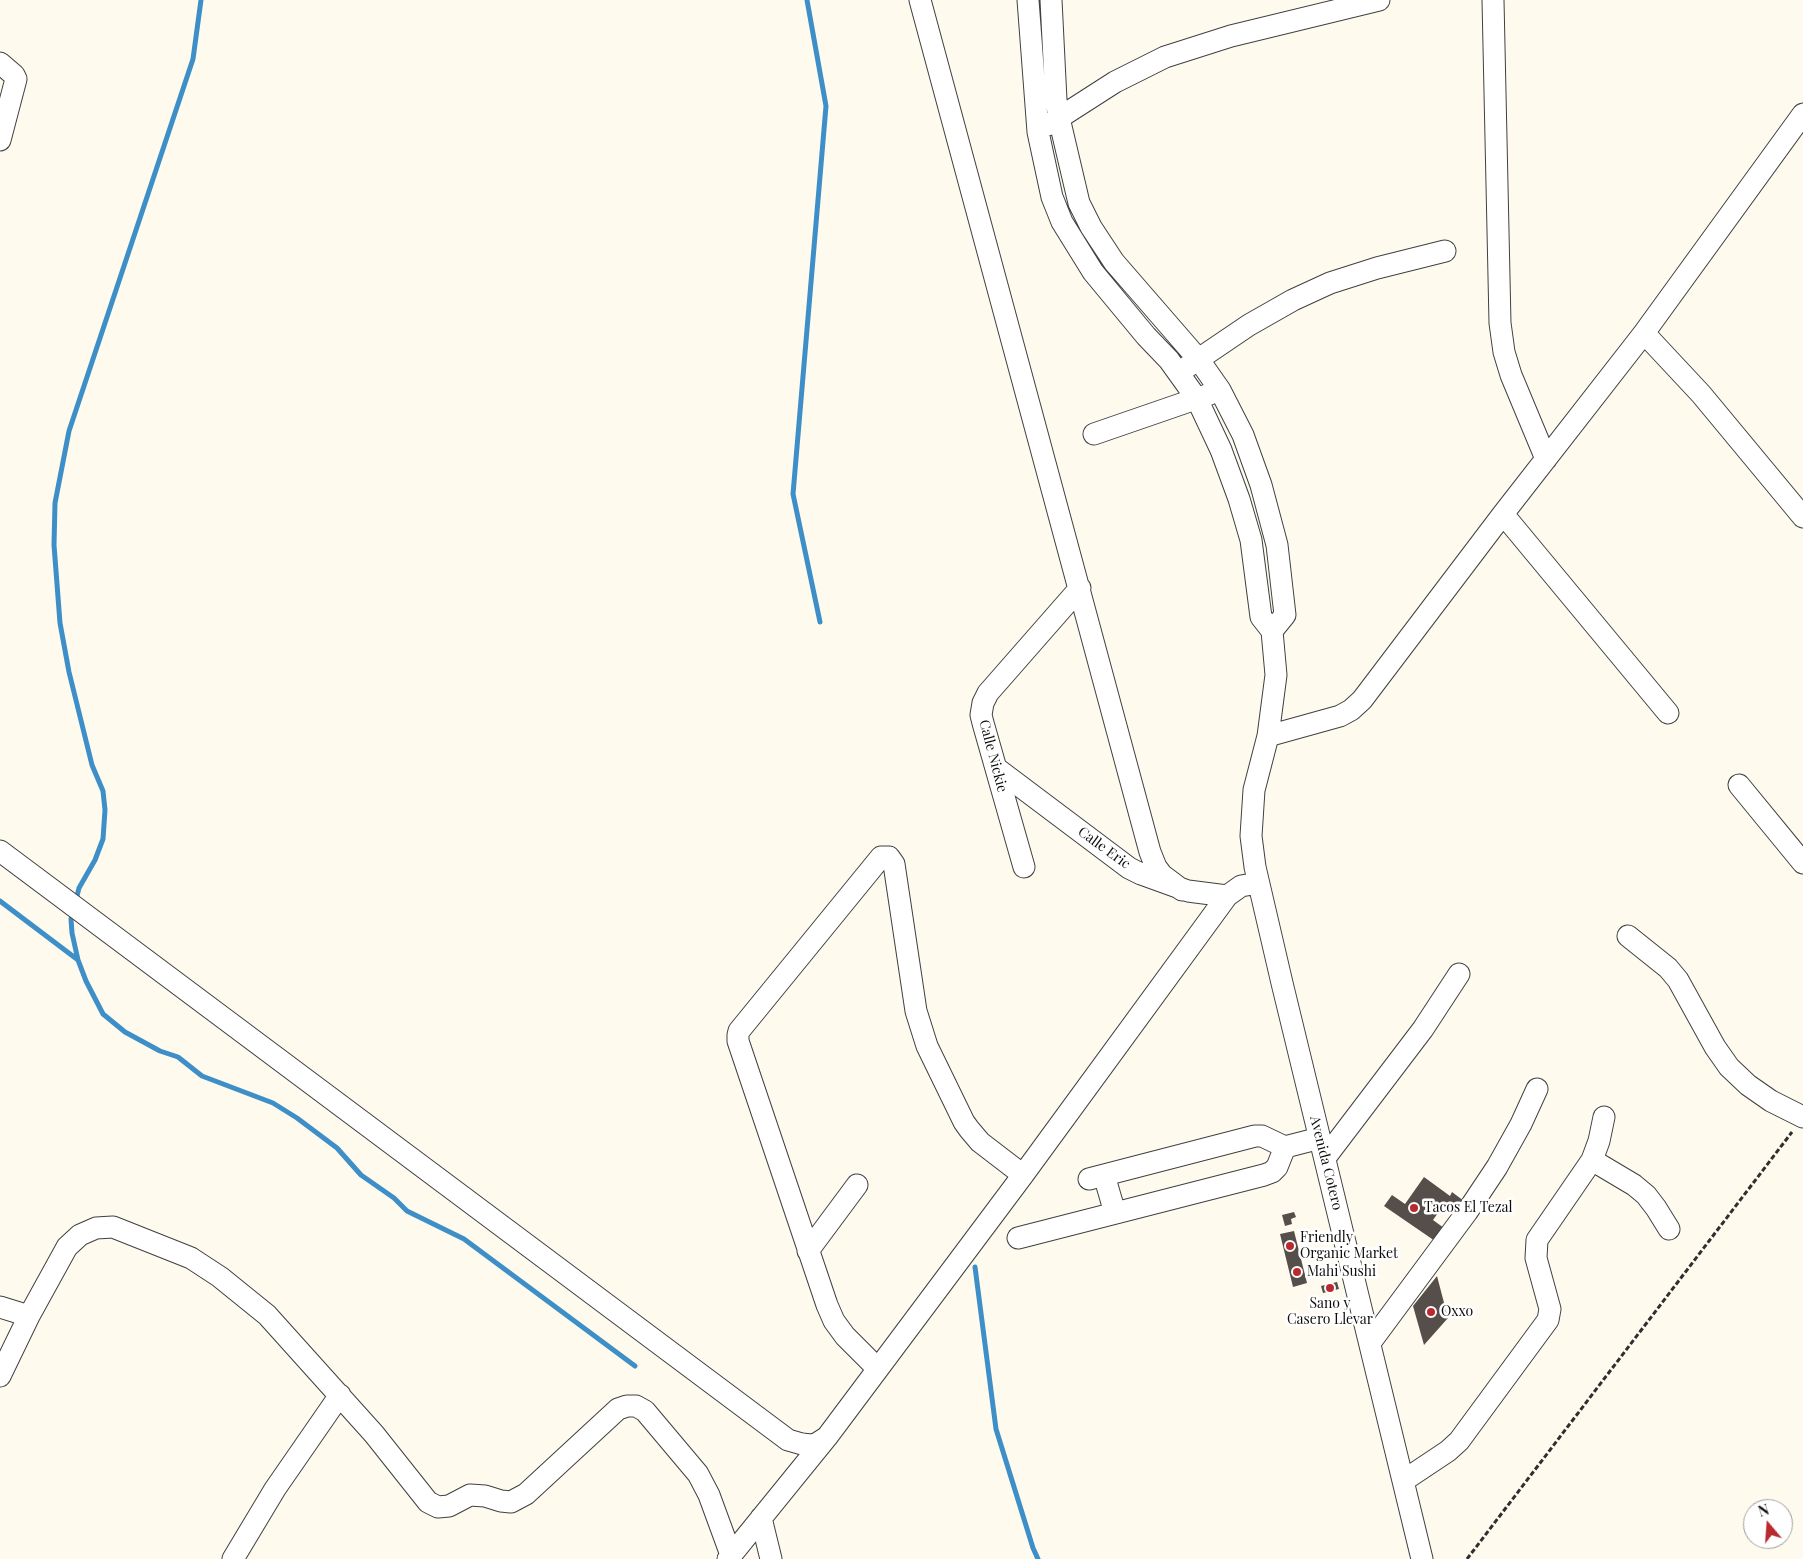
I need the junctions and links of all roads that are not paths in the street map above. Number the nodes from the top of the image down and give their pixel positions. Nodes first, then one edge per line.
1 (920, 0) edge
2 (1028, 0) edge
3 (1051, 0) edge
4 (1379, 0) edge
5 (1493, 0) edge
6 (0, 63) edge
7 (9, 86) edge
8 (1803, 114) edge
9 (1059, 118) junction
10 (1038, 132) junction
11 (0, 140) edge
12 (1445, 250) dead end
13 (1644, 333) junction
14 (1199, 360) junction
15 (1178, 372) junction
16 (1220, 390) junction
17 (1197, 399) junction
18 (1094, 434) dead end
19 (1546, 459) junction
20 (1503, 514) junction
21 (1803, 517) edge
22 (1080, 588) junction
23 (1272, 631) junction
24 (1668, 713) dead end
25 (1268, 736) junction
26 (996, 768) junction
27 (1739, 785) dead end
28 (0, 851) edge
29 (1803, 863) edge
30 (1024, 867) dead end
31 (1258, 883) junction
32 (1182, 890) junction
33 (1226, 896) junction
34 (1628, 936) dead end
35 (1459, 974) dead end
36 (1537, 1088) dead end
37 (1604, 1118) dead end
38 (1800, 1122) edge
39 (1320, 1138) junction
40 (1285, 1147) junction
41 (1325, 1158) junction
42 (1592, 1160) junction
43 (1023, 1175) junction
44 (857, 1186) dead end
45 (1115, 1213) junction
46 (1669, 1229) dead end
47 (1018, 1238) dead end
48 (808, 1251) junction
49 (0, 1307) edge
50 (29, 1316) junction
51 (1370, 1343) junction
52 (877, 1368) junction
53 (0, 1376) edge
54 (340, 1395) junction
55 (827, 1437) junction
56 (1403, 1481) junction
57 (761, 1518) junction
58 (730, 1557) edge
59 (233, 1559) edge
60 (771, 1559) edge
61 (1422, 1559) edge

1 - 22 street
2 - 10 street
3 - 9 street
4 - 9 street
5 - 19 street
6 - 7 street
7 - 11 street
8 - 13 street
9 - 10 street
9 - 14 street
10 - 15 street
12 - 14 street
13 - 19 street
13 - 21 street
14 - 15 street
14 - 16 street
15 - 17 street
16 - 17 street
16 - 23 street
17 - 18 street
17 - 23 street
19 - 20 street
20 - 24 street
20 - 25 street
22 - 26 street, Calle Nickie
22 - 32 street
23 - 25 street, Avenida Cotero
25 - 31 street, Avenida Cotero
26 - 30 street, Calle Nickie
26 - 32 street, Calle Eric
27 - 29 street
28 - 55 street
31 - 33 street
31 - 39 street, Avenida Cotero
32 - 33 street, Calle Eric
33 - 43 street
34 - 38 street
35 - 41 street
36 - 51 street
37 - 42 street
39 - 40 street
39 - 41 street, Avenida Cotero
40 - 45 street
40 - 45 street
41 - 51 street, Avenida Cotero
42 - 46 street
42 - 56 street
43 - 48 street
43 - 52 street
44 - 48 street
45 - 47 street
48 - 52 street
49 - 50 street
50 - 53 street
50 - 54 street
51 - 56 street, Avenida Cotero
52 - 55 street
54 - 58 street
54 - 59 street
55 - 57 street
56 - 61 street, Avenida Cotero
57 - 58 street
57 - 60 street

